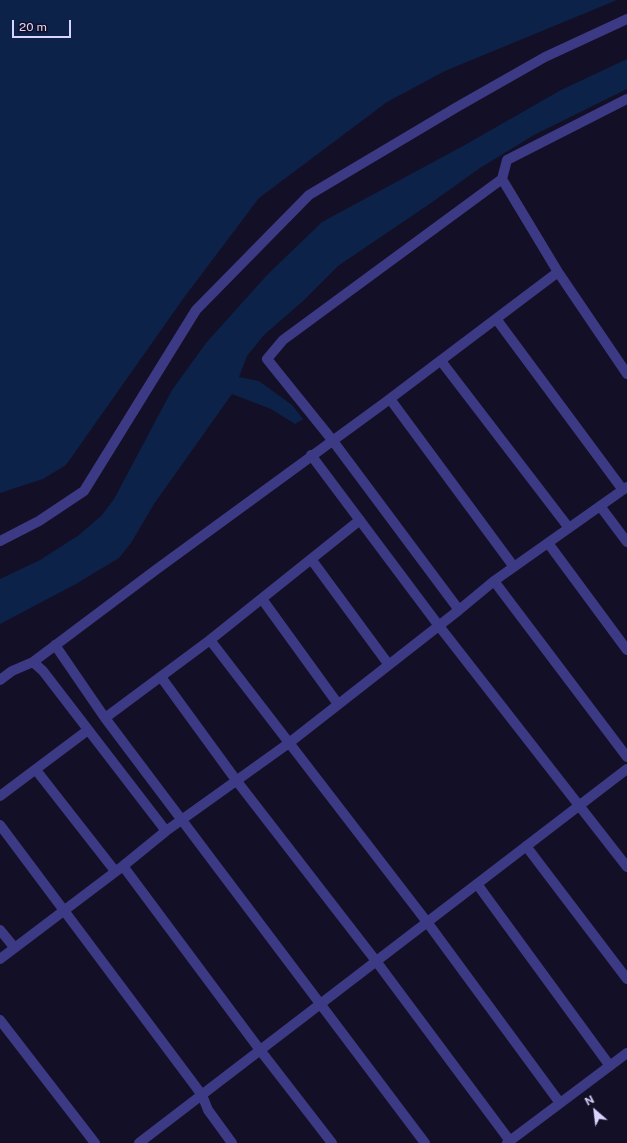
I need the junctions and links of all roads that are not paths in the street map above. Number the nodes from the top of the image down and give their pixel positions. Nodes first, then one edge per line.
1 (627, 19) edge
2 (627, 99) edge
3 (502, 178) junction
4 (558, 272) junction
5 (497, 320) junction
6 (441, 361) junction
7 (627, 374) edge
8 (390, 399) junction
9 (332, 441) junction
10 (311, 455) junction
11 (625, 489) edge
12 (600, 506) junction
13 (360, 520) junction
14 (569, 528) junction
15 (0, 541) edge
16 (627, 542) edge
17 (548, 543) junction
18 (311, 559) junction
19 (514, 567) junction
20 (494, 581) junction
21 (262, 599) junction
22 (459, 610) junction
23 (439, 626) junction
24 (210, 640) junction
25 (55, 645) junction
26 (627, 650) edge
27 (33, 662) junction
28 (389, 665) junction
29 (160, 677) junction
30 (0, 680) edge
31 (338, 704) junction
32 (105, 718) junction
33 (88, 730) junction
34 (289, 743) junction
35 (627, 756) edge
36 (627, 769) edge
37 (36, 770) junction
38 (236, 780) junction
39 (0, 796) edge
40 (579, 806) junction
41 (182, 820) junction
42 (0, 825) edge
43 (166, 832) junction
44 (526, 846) junction
45 (627, 867) edge
46 (119, 869) junction
47 (477, 884) junction
48 (63, 910) junction
49 (427, 922) junction
50 (0, 930) edge
51 (14, 948) junction
52 (0, 959) edge
53 (376, 961) junction
54 (627, 979) edge
55 (320, 1004) junction
56 (0, 1020) edge
57 (260, 1050) junction
58 (627, 1053) edge
59 (610, 1066) junction
60 (202, 1094) junction
61 (560, 1103) junction
62 (508, 1142) edge
63 (95, 1143) edge
64 (139, 1143) edge
65 (232, 1143) edge
66 (332, 1143) edge
67 (425, 1143) edge

1 - 15 street
2 - 3 street
3 - 4 street
3 - 9 street
4 - 5 street
4 - 7 street
5 - 6 street
5 - 11 street
6 - 8 street
6 - 14 street
8 - 9 street
8 - 19 street
9 - 10 street
9 - 22 street
10 - 13 street
10 - 25 street
11 - 12 street
12 - 14 street
12 - 16 street
13 - 18 street
13 - 23 street
14 - 17 street
17 - 19 street
17 - 26 street
18 - 21 street
18 - 28 street
19 - 20 street
20 - 22 street
20 - 35 street
21 - 24 street
21 - 31 street
22 - 23 street
23 - 28 street
23 - 40 street
24 - 29 street
24 - 34 street
25 - 27 street
25 - 32 street
27 - 30 street
27 - 33 street
28 - 31 street
29 - 32 street
29 - 38 street
31 - 34 street
32 - 41 street
33 - 37 street
33 - 43 street
34 - 38 street
34 - 49 street
36 - 40 street
37 - 39 street
37 - 46 street
38 - 41 street
38 - 53 street
40 - 44 street
40 - 45 street
41 - 43 street
41 - 55 street
42 - 48 street
43 - 46 street
44 - 47 street
44 - 54 street
46 - 48 street
46 - 57 street
47 - 49 street
47 - 59 street
48 - 51 street
48 - 60 street
49 - 53 street
49 - 61 street
50 - 51 street
51 - 52 street
53 - 55 street
53 - 62 street
55 - 57 street
55 - 67 street
56 - 63 street
57 - 60 street
57 - 66 street
58 - 59 street
59 - 61 street
60 - 64 street
60 - 65 street
61 - 62 street

